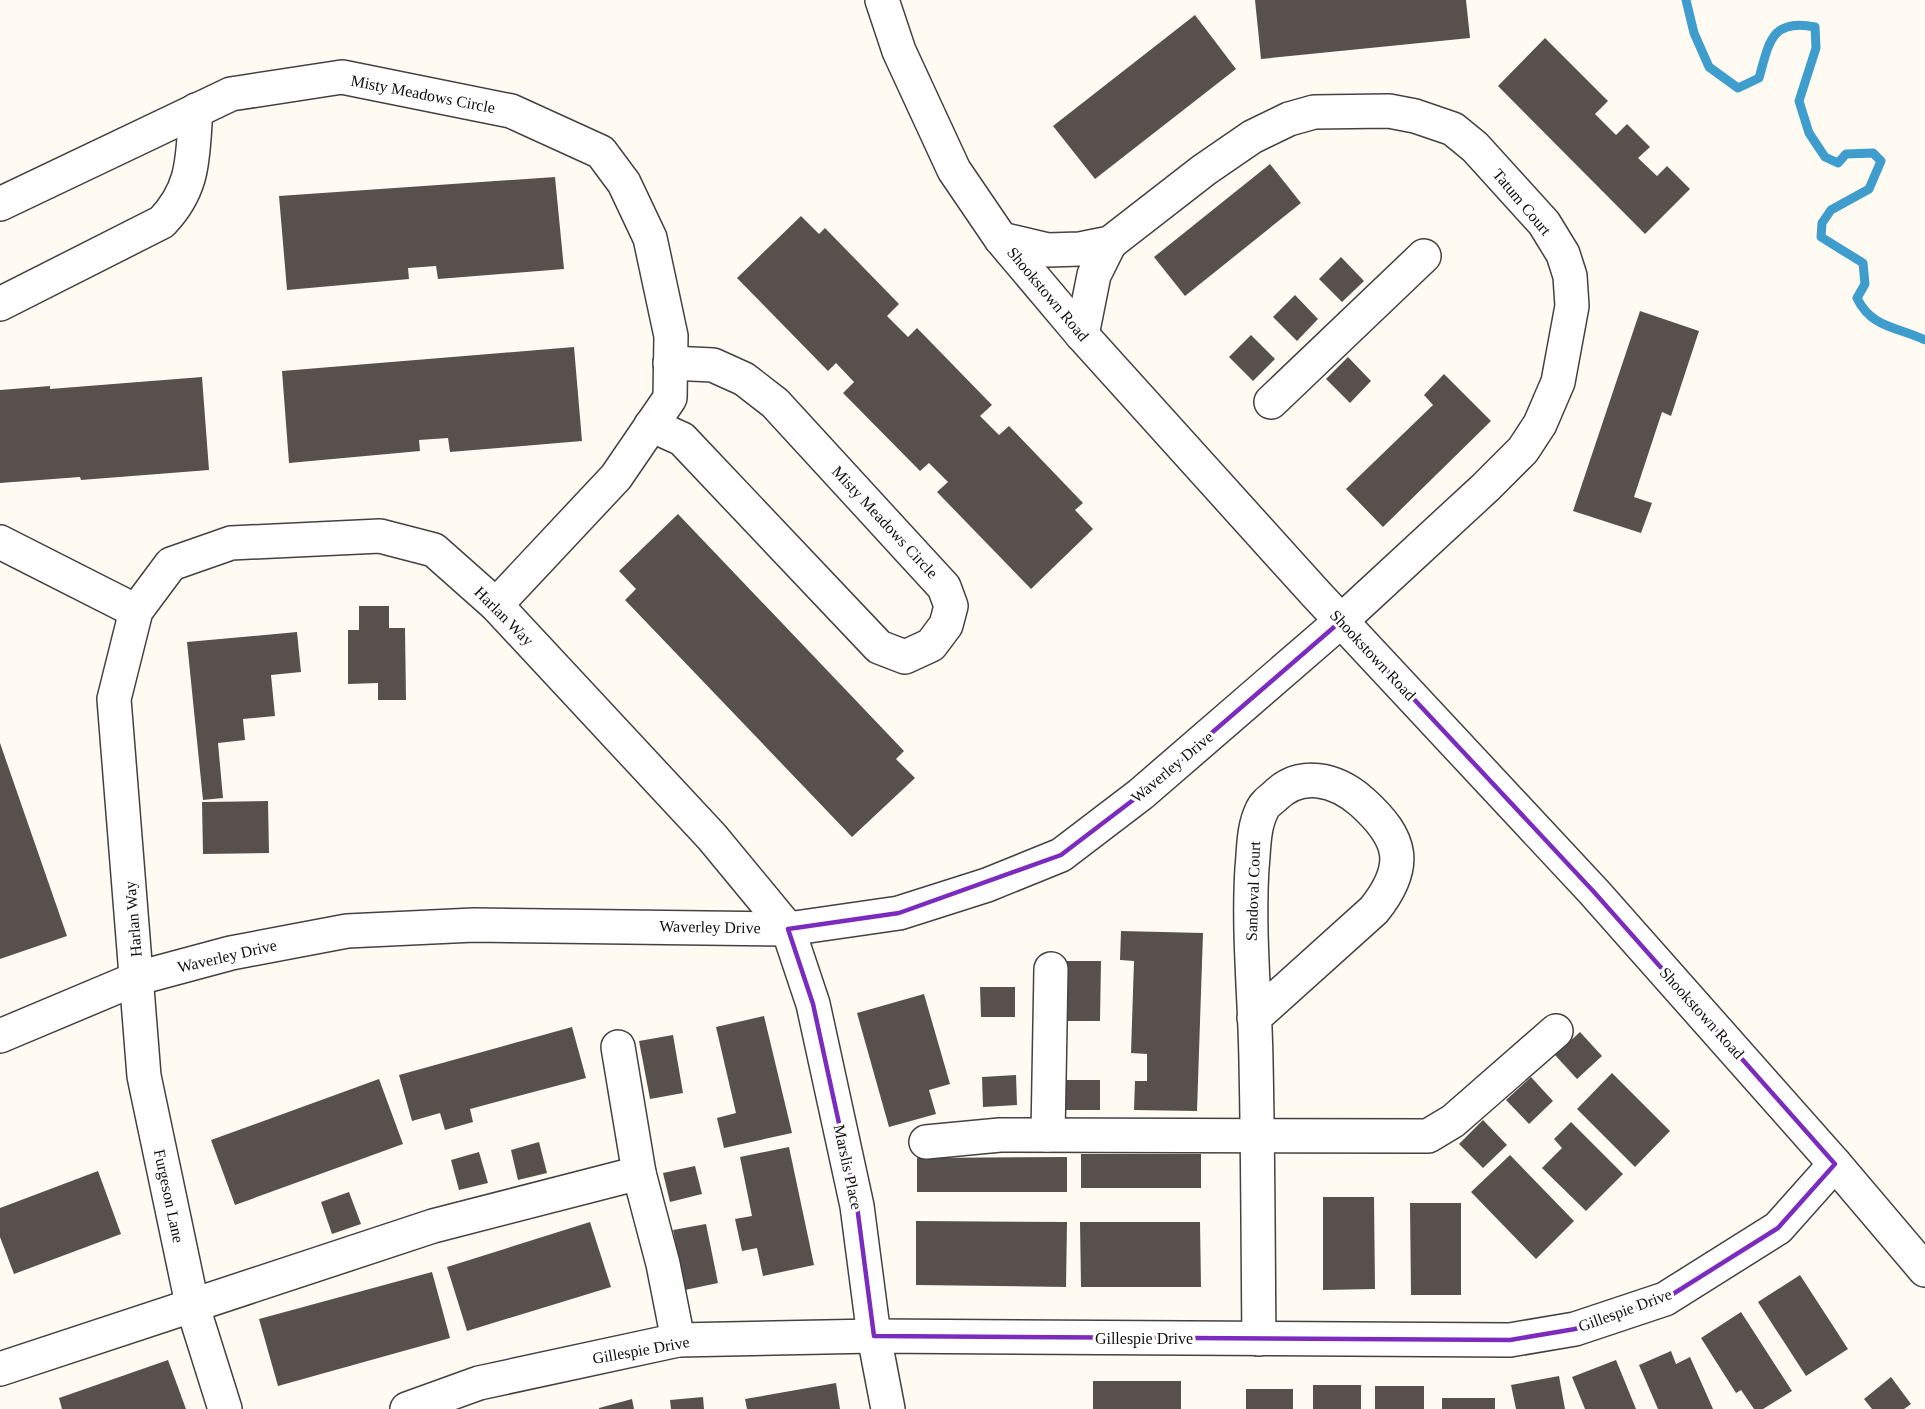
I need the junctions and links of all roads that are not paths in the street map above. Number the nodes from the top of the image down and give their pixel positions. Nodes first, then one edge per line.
1 (882, 0) edge
2 (196, 110) junction
3 (0, 204) edge
4 (1001, 239) junction
5 (1110, 243) junction
6 (1424, 256) dead end
7 (0, 304) edge
8 (1082, 336) junction
9 (670, 363) junction
10 (1271, 402) dead end
11 (651, 425) junction
12 (0, 542) edge
13 (496, 605) junction
14 (136, 611) junction
15 (1341, 621) junction
16 (788, 929) junction
17 (1051, 969) dead end
18 (138, 978) junction
19 (1254, 1018) junction
20 (1556, 1031) dead end
21 (0, 1035) edge
22 (618, 1047) dead end
23 (1048, 1135) junction
24 (1257, 1136) junction
25 (926, 1142) dead end
26 (1835, 1164) junction
27 (639, 1173) junction
28 (1925, 1270) edge
29 (192, 1304) junction
30 (874, 1336) junction
31 (1259, 1339) junction
32 (678, 1340) junction
33 (0, 1369) edge
34 (225, 1409) edge
35 (407, 1409) edge
36 (888, 1409) edge

1 - 4 street, Shookstown Road
2 - 3 street, Misty Meadows Circle
2 - 7 street
2 - 9 street, Misty Meadows Circle
4 - 5 street, Tatum Court
4 - 8 street, Shookstown Road
5 - 8 street, Tatum Court
5 - 15 street, Tatum Court
6 - 10 street
8 - 15 street, Shookstown Road
9 - 11 street, Misty Meadows Circle
9 - 11 street, Misty Meadows Circle
11 - 13 street, Misty Meadows Circle
12 - 14 street
13 - 14 street, Harlan Way
13 - 16 street, Harlan Way
14 - 18 street, Harlan Way
15 - 16 street, Waverley Drive
15 - 26 street, Shookstown Road
16 - 18 street, Waverley Drive
16 - 30 street, Marslis Place
17 - 23 street
18 - 21 street, Waverley Drive
18 - 29 street, Furgeson Lane
19 - 19 street, Sandoval Court
19 - 24 street, Sandoval Court
20 - 24 street
22 - 27 street
23 - 24 street
23 - 25 street
24 - 31 street, Sandoval Court
26 - 28 street, Shookstown Road
26 - 31 street, Gillespie Drive
27 - 29 street
27 - 32 street
29 - 33 street
29 - 34 street, Furgeson Lane
30 - 31 street, Gillespie Drive
30 - 32 street, Gillespie Drive
30 - 36 street, Marslis Place
32 - 35 street, Gillespie Drive

